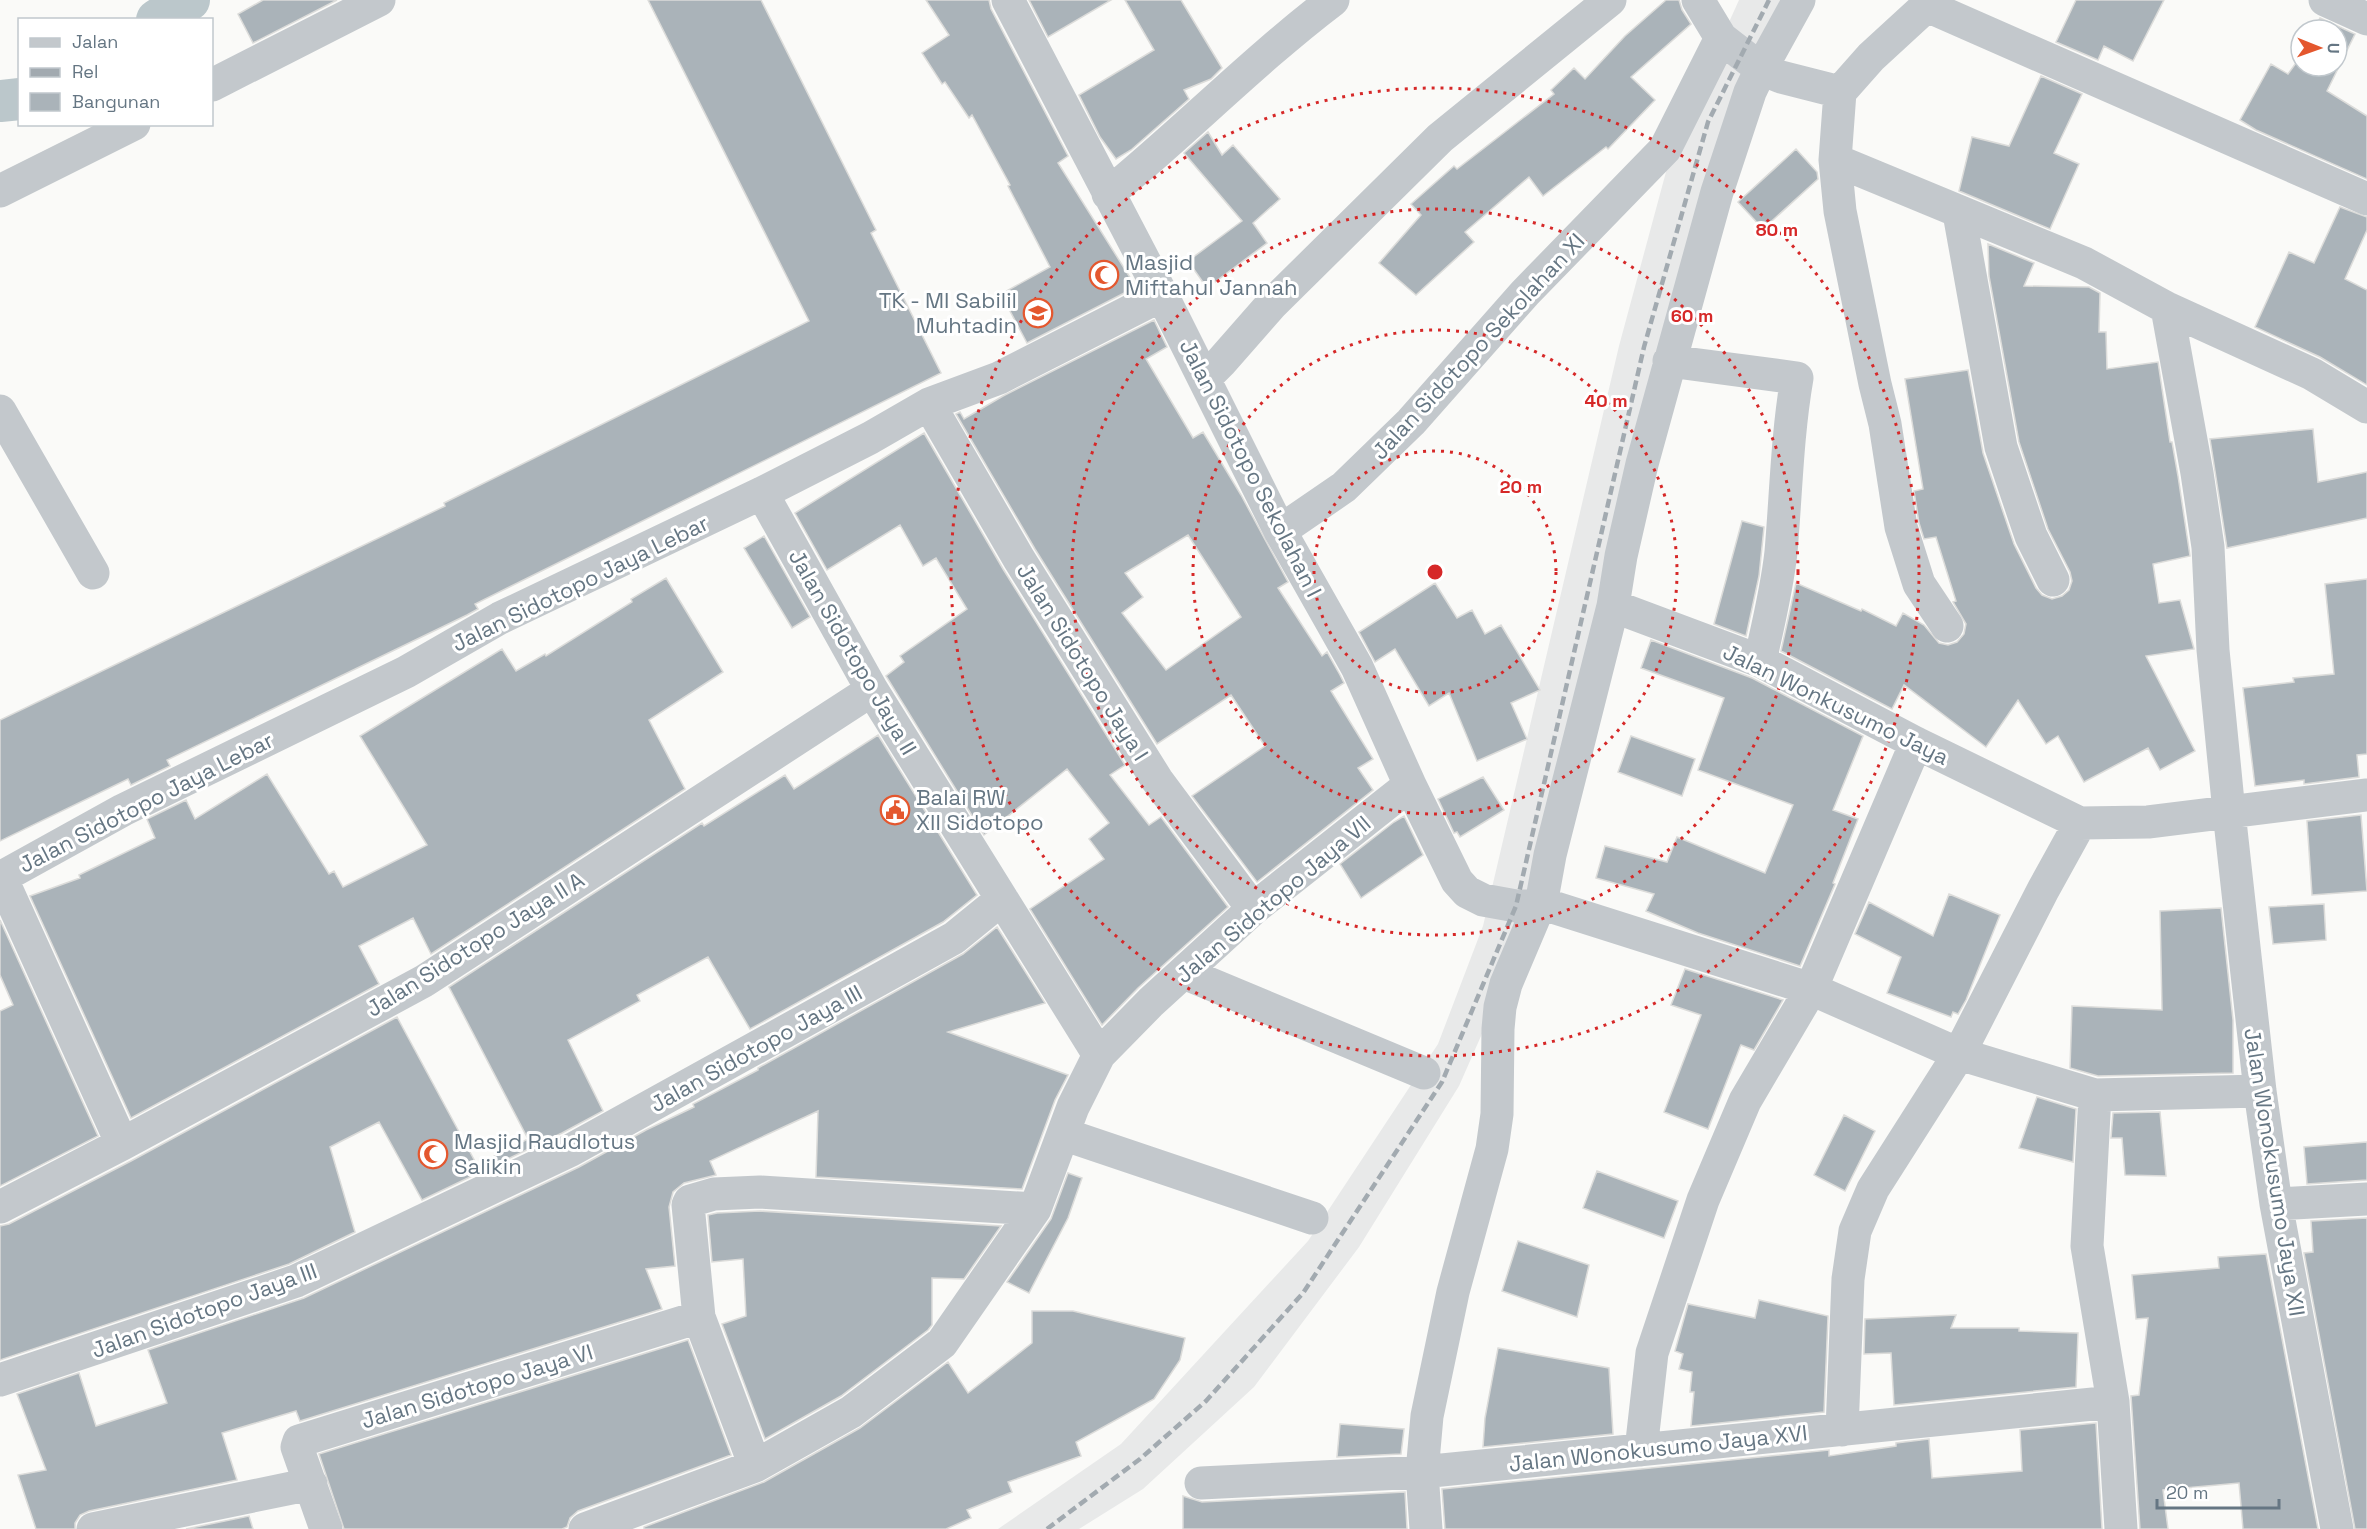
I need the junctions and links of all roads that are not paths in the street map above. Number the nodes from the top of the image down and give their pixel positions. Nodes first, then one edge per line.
1 (379, 0) edge
2 (1008, 0) edge
3 (1333, 0) edge
4 (1610, 0) edge
5 (1698, 0) edge
6 (1799, 0) edge
7 (2325, 0) edge
8 (1930, 3) edge
9 (2367, 19) edge
10 (1721, 39) junction
11 (1761, 69) junction
12 (213, 84) edge
13 (1840, 92) junction
14 (130, 126) edge
15 (1835, 160) junction
16 (0, 191) edge
17 (1108, 194) junction
18 (2367, 199) edge
19 (1959, 213) junction
20 (1162, 295) junction
21 (2167, 308) junction
22 (1670, 361) junction
23 (1204, 379) junction
24 (929, 404) junction
25 (2367, 407) edge
26 (0, 411) edge
27 (762, 493) junction
28 (1280, 531) junction
29 (93, 573) dead end
30 (2053, 580) dead end
31 (1613, 606) junction
32 (1947, 626) dead end
33 (1760, 661) junction
34 (872, 690) junction
35 (1916, 743) junction
36 (1410, 785) junction
37 (2367, 798) edge
38 (2229, 812) junction
39 (2080, 823) junction
40 (1, 877) edge
41 (1002, 899) junction
42 (1528, 905) junction
43 (1253, 909) junction
44 (1184, 973) junction
45 (1811, 989) junction
46 (1959, 1054) junction
47 (1099, 1055) junction
48 (1424, 1073) dead end
49 (2260, 1091) junction
50 (2095, 1095) junction
51 (1063, 1134) junction
52 (122, 1144) junction
53 (2367, 1199) edge
54 (2276, 1204) junction
55 (0, 1207) edge
56 (1035, 1209) junction
57 (1312, 1218) dead end
58 (699, 1317) junction
59 (0, 1380) edge
60 (2113, 1402) junction
61 (1842, 1430) junction
62 (1641, 1450) junction
63 (756, 1466) junction
64 (1422, 1472) junction
65 (1201, 1483) dead end
66 (310, 1484) junction
67 (93, 1529) edge
68 (326, 1529) edge
69 (585, 1529) edge
70 (1426, 1529) edge
71 (2121, 1529) edge
72 (2337, 1529) edge

1 - 12 street
2 - 17 street, Jalan Sidotopo Sekolahan I
3 - 17 street
4 - 23 street
5 - 10 street
6 - 11 street
7 - 9 street
8 - 13 street
8 - 18 street
10 - 11 street
10 - 28 street, Jalan Sidotopo Sekolahan XI
11 - 13 street
11 - 22 street
13 - 15 street
14 - 16 street
15 - 19 street
15 - 32 street
17 - 20 street, Jalan Sidotopo Sekolahan I
19 - 21 street
19 - 30 street
20 - 23 street, Jalan Sidotopo Sekolahan I
20 - 24 street, Jalan Sidotopo Jaya Lebar
21 - 25 street
21 - 38 street, Jalan Wonokusumo Jaya XII
22 - 31 street
22 - 33 street
23 - 28 street, Jalan Sidotopo Sekolahan I
24 - 27 street, Jalan Sidotopo Jaya Lebar
24 - 43 street, Jalan Sidotopo Jaya I
26 - 29 street
27 - 34 street, Jalan Sidotopo Jaya II
27 - 40 street, Jalan Sidotopo Jaya Lebar
28 - 36 street, Jalan Sidotopo Sekolahan I
31 - 33 street, Jalan Wonkusumo Jaya
31 - 42 street
33 - 35 street, Jalan Wonkusumo Jaya
34 - 41 street, Jalan Sidotopo Jaya II
34 - 52 street, Jalan Sidotopo Jaya II A
35 - 39 street, Jalan Wonkusumo Jaya
35 - 45 street
36 - 42 street, Jalan Sidotopo Sekolahan I
36 - 43 street, Jalan Sidotopo Jaya VII
37 - 38 street, Jalan Wonkusumo Jaya
38 - 39 street, Jalan Wonkusumo Jaya
38 - 49 street, Jalan Wonokusumo Jaya XII
39 - 46 street
40 - 52 street
41 - 47 street, Jalan Sidotopo Jaya II
41 - 59 street, Jalan Sidotopo Jaya III
42 - 45 street, Jalan Sidotopo Sekolahan I
42 - 64 street
43 - 44 street, Jalan Sidotopo Jaya VII
44 - 47 street, Jalan Sidotopo Jaya VII
44 - 48 street
45 - 46 street, Jalan Sidotopo Sekolahan I
45 - 62 street
46 - 50 street, Jalan Sidotopo Sekolahan I
46 - 61 street
47 - 51 street, Jalan Sidotopo Jaya VII
49 - 50 street, Jalan Sidotopo Sekolahan I
49 - 54 street, Jalan Wonokusumo Jaya XII
50 - 60 street
51 - 56 street, Jalan Sidotopo Jaya VII
51 - 57 street
52 - 55 street, Jalan Sidotopo Jaya II A
53 - 54 street
54 - 72 street, Jalan Wonokusumo Jaya XII
56 - 58 street
56 - 63 street, Jalan Sidotopo Jaya VII
58 - 63 street
58 - 66 street, Jalan Sidotopo Jaya VI
60 - 61 street, Jalan Wonokusumo Jaya XVI
60 - 71 street
61 - 62 street, Jalan Wonokusumo Jaya XVI
62 - 64 street, Jalan Wonokusumo Jaya XVI
63 - 69 street, Jalan Sidotopo Jaya VII
64 - 65 street, Jalan Wonokusumo Jaya XVI
64 - 70 street
66 - 67 street
66 - 68 street, Jalan Sidotopo Jaya VI

